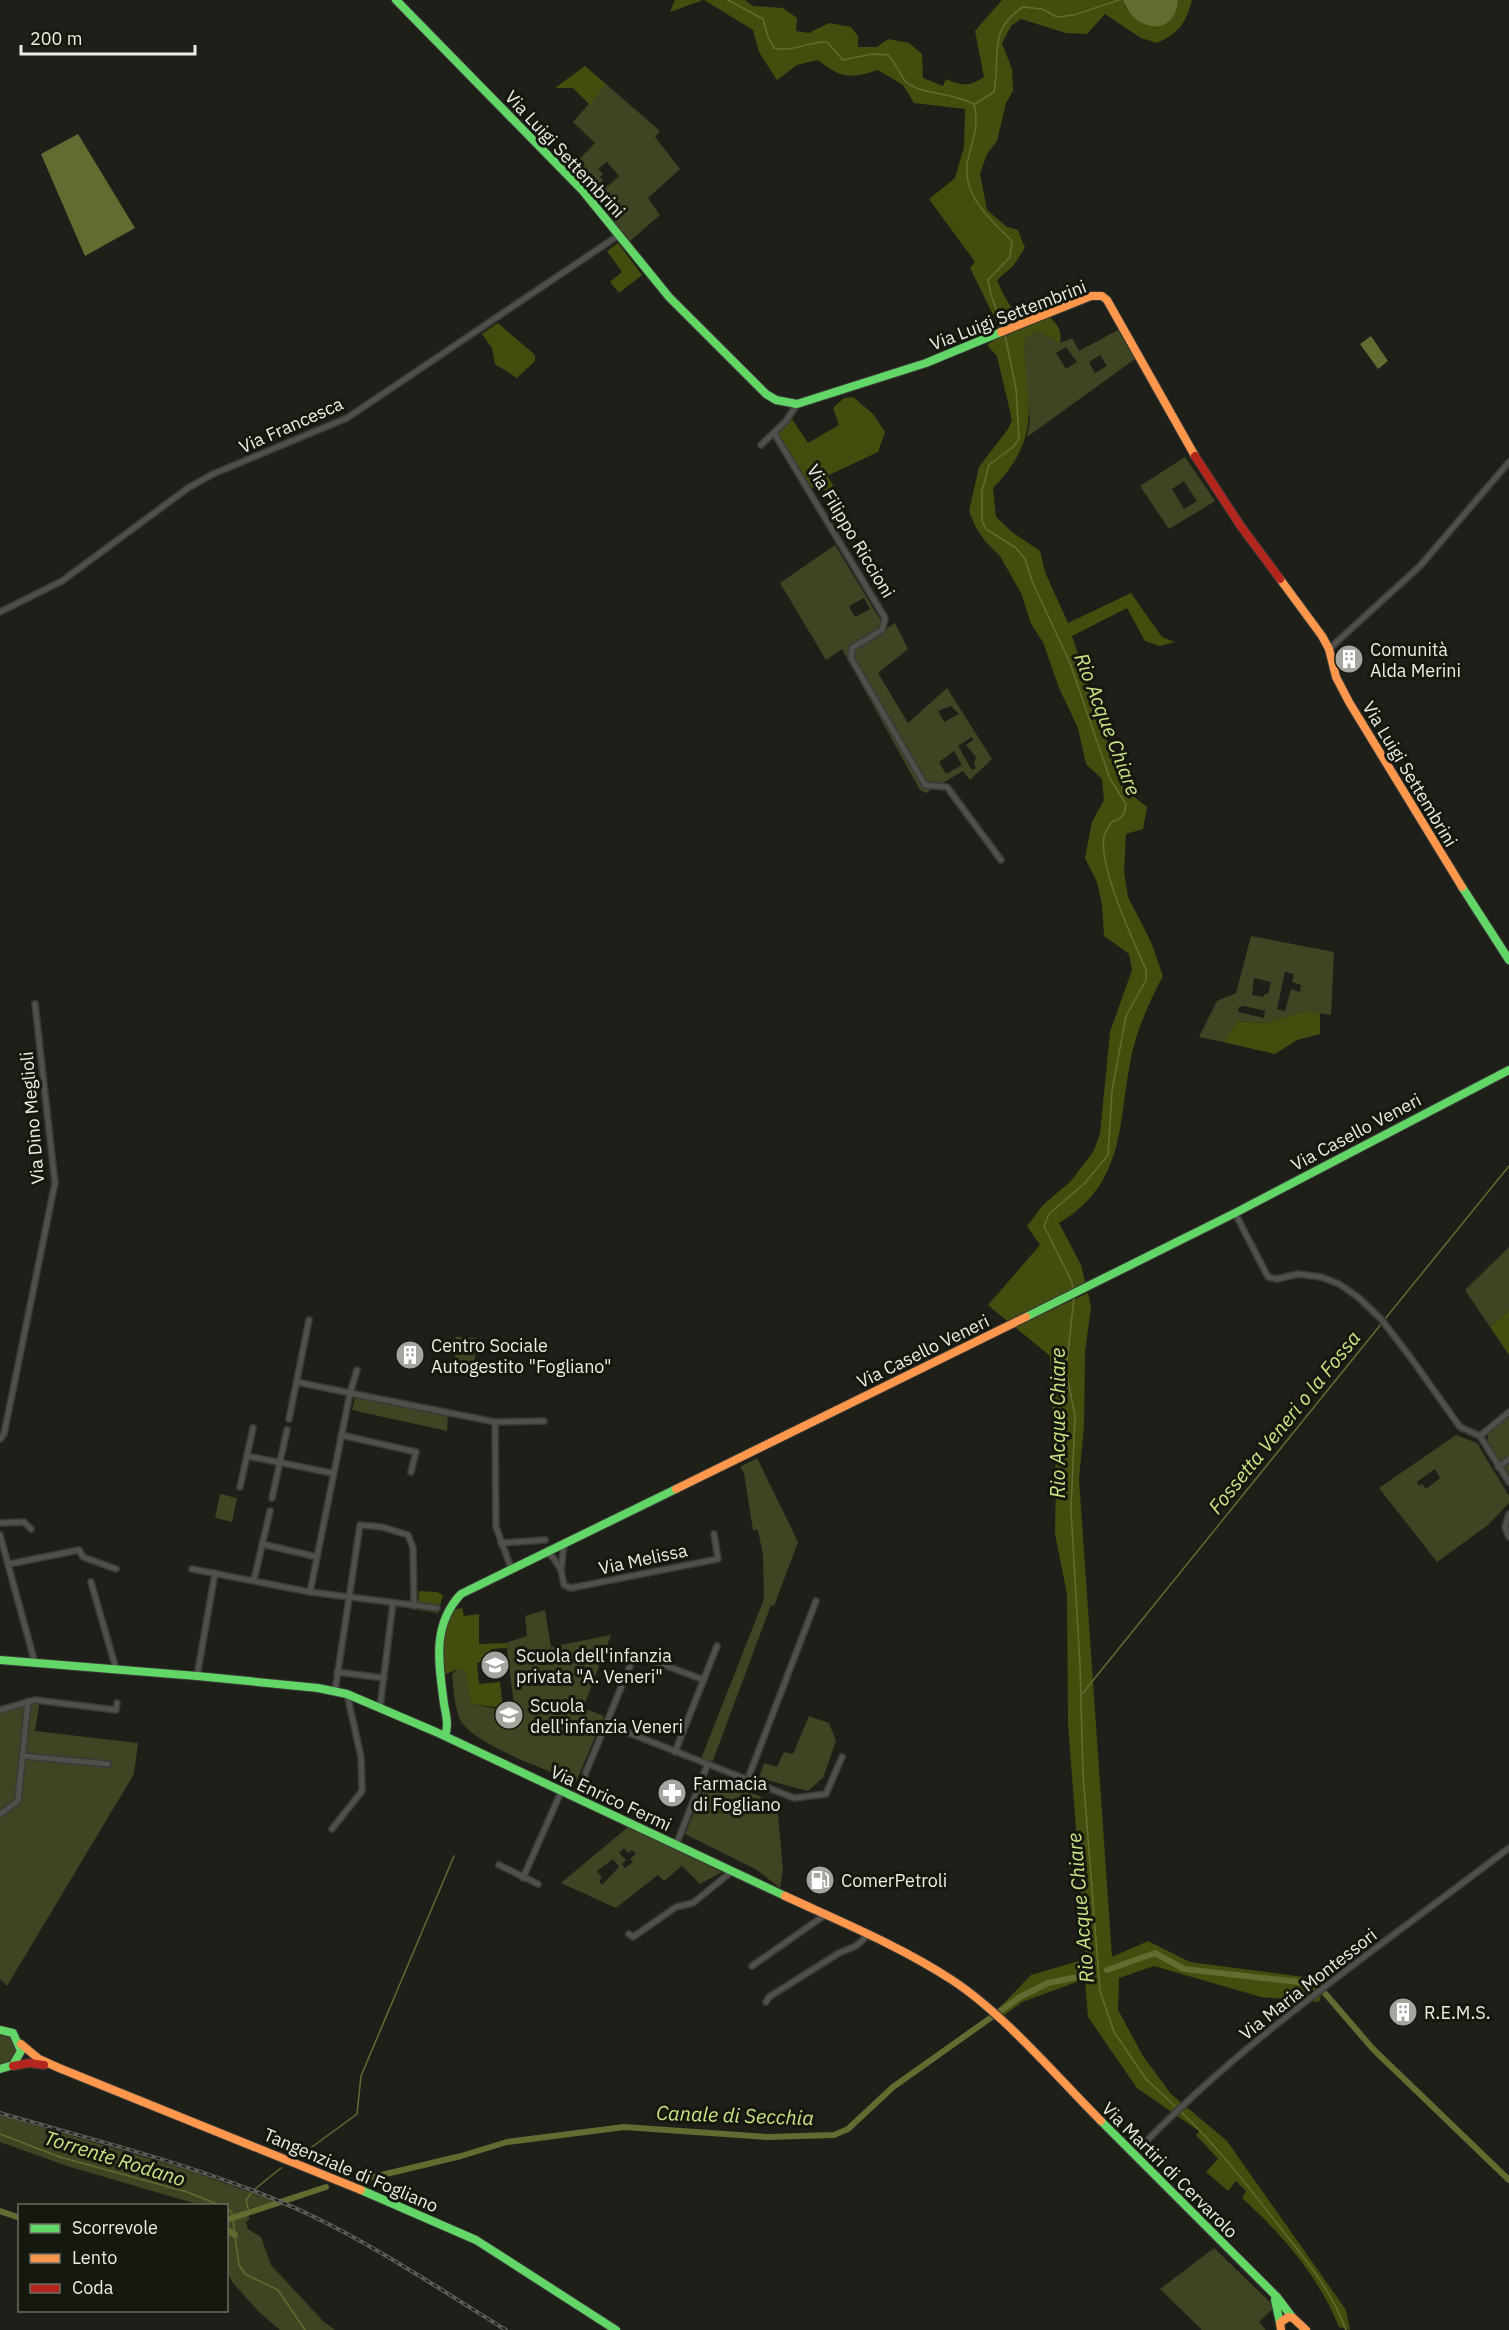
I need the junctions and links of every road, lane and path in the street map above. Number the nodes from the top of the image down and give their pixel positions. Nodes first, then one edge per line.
1 (396, 0) edge
2 (619, 235) junction
3 (797, 404) junction
4 (774, 433) junction
5 (761, 445) dead end
6 (1509, 462) edge
7 (0, 612) edge
8 (1329, 650) junction
9 (1001, 860) dead end
10 (1509, 960) edge
11 (35, 1004) dead end
12 (1509, 1070) edge
13 (1235, 1213) junction
14 (309, 1320) dead end
15 (357, 1370) dead end
16 (297, 1382) junction
17 (350, 1393) junction
18 (1509, 1412) edge
19 (289, 1419) dead end
20 (544, 1421) dead end
21 (495, 1422) junction
22 (253, 1428) dead end
23 (287, 1430) dead end
24 (341, 1435) junction
25 (1480, 1436) junction
26 (0, 1438) edge
27 (247, 1456) junction
28 (1509, 1458) edge
29 (280, 1462) junction
30 (1498, 1467) junction
31 (411, 1472) dead end
32 (332, 1473) junction
33 (1509, 1482) edge
34 (240, 1487) dead end
35 (272, 1498) dead end
36 (270, 1511) dead end
37 (1509, 1515) edge
38 (0, 1523) edge
39 (31, 1529) dead end
40 (714, 1534) dead end
41 (0, 1535) edge
42 (1509, 1537) edge
43 (545, 1540) dead end
44 (501, 1543) junction
45 (262, 1544) junction
46 (564, 1544) junction
47 (545, 1552) junction
48 (316, 1557) junction
49 (9, 1564) junction
50 (511, 1568) junction
51 (116, 1569) dead end
52 (192, 1569) dead end
53 (561, 1570) junction
54 (215, 1573) junction
55 (254, 1580) junction
56 (91, 1582) dead end
57 (310, 1592) junction
58 (348, 1597) junction
59 (816, 1601) dead end
60 (393, 1603) junction
61 (414, 1605) junction
62 (437, 1608) dead end
63 (717, 1646) dead end
64 (0, 1660) edge
65 (35, 1664) junction
66 (116, 1669) junction
67 (337, 1672) junction
68 (197, 1676) junction
69 (384, 1678) junction
70 (704, 1680) junction
71 (335, 1691) junction
72 (347, 1694) junction
73 (28, 1701) junction
74 (117, 1703) dead end
75 (380, 1707) junction
76 (0, 1710) edge
77 (445, 1713) junction
78 (606, 1724) junction
79 (436, 1732) junction
80 (444, 1736) junction
81 (675, 1752) junction
82 (22, 1756) junction
83 (842, 1757) dead end
84 (108, 1764) dead end
85 (707, 1766) junction
86 (747, 1781) junction
87 (561, 1792) junction
88 (574, 1798) junction
89 (0, 1814) edge
90 (332, 1829) dead end
91 (676, 1845) junction
92 (1509, 1848) edge
93 (499, 1865) dead end
94 (731, 1872) junction
95 (523, 1878) junction
96 (538, 1884) dead end
97 (825, 1915) junction
98 (629, 1934) dead end
99 (868, 1935) junction
100 (752, 1966) dead end
101 (766, 2002) dead end
102 (0, 2030) edge
103 (21, 2044) junction
104 (12, 2066) junction
105 (1047, 2067) joint
106 (59, 2068) junction
107 (0, 2069) edge
108 (1134, 2154) junction
109 (1271, 2294) junction
110 (1292, 2317) junction
111 (1298, 2327) edge
112 (1280, 2328) edge
113 (616, 2330) edge
114 (1306, 2330) edge

1 - 2 street, Via Luigi Settembrini
2 - 3 street, Via Luigi Settembrini
2 - 7 street, Via Francesca
3 - 4 street
3 - 8 street, Via Luigi Settembrini
4 - 5 street
4 - 9 street, Via Filippo Riccioni
6 - 8 street
8 - 10 street, Via Luigi Settembrini
11 - 26 street, Via Dino Meglioli
12 - 13 street, Via Casello Veneri
13 - 25 street
13 - 46 street, Via Casello Veneri
14 - 16 street
15 - 17 street
16 - 17 street
16 - 19 street
17 - 21 street
17 - 24 street
18 - 25 street
20 - 21 street
21 - 44 street
22 - 27 street
23 - 29 street
24 - 31 street
24 - 32 street
25 - 30 street
27 - 29 street
27 - 34 street
28 - 30 street
29 - 32 street
29 - 35 street
30 - 33 street
32 - 48 street
36 - 45 street
37 - 42 street
38 - 39 street
40 - 53 street, Via Melissa
41 - 49 street
43 - 44 street
44 - 50 street
45 - 48 street
45 - 55 street
46 - 47 street, Via Casello Veneri
46 - 53 street
47 - 50 street, Via Casello Veneri
47 - 53 street, Via Melissa
48 - 57 street
49 - 51 street
49 - 65 street
50 - 77 street, Via Casello Veneri
52 - 54 street
54 - 55 street
54 - 68 street
55 - 57 street
56 - 66 street
57 - 58 street
58 - 60 street
58 - 61 street
58 - 67 street
59 - 86 street
60 - 61 street
60 - 69 street
61 - 62 street
63 - 70 street
64 - 65 street, Via Enrico Fermi
65 - 66 street, Via Enrico Fermi
66 - 68 street, Via Enrico Fermi
67 - 69 street
67 - 71 street
68 - 71 street, Via Enrico Fermi
69 - 75 street
70 - 78 street
70 - 81 street
71 - 72 street, Via Enrico Fermi
72 - 75 street, Via Enrico Fermi
72 - 90 street
73 - 74 street
73 - 76 street
73 - 82 street
75 - 79 street, Via Enrico Fermi
77 - 79 street, Via Casello Veneri
77 - 80 street, Via Casello Veneri
78 - 81 street
78 - 88 street
79 - 80 street, Via Enrico Fermi
80 - 87 street, Via Enrico Fermi
81 - 85 street
82 - 84 street
82 - 89 street
83 - 86 street
85 - 86 street
85 - 91 street
87 - 88 street, Via Enrico Fermi
87 - 95 street
88 - 91 street, Via Enrico Fermi
91 - 94 street, Via Enrico Fermi
92 - 108 street, Via Maria Montessori
93 - 95 street
94 - 97 street, Via Enrico Fermi
94 - 98 street
95 - 96 street
97 - 99 street, Via Enrico Fermi
97 - 100 street
99 - 101 street
99 - 105 street, Via Enrico Fermi
102 - 103 street, Tangenziale di Fogliano
103 - 104 street
103 - 106 street, Tangenziale di Fogliano
104 - 106 street, Tangenziale di Fogliano
104 - 107 street, Tangenziale di Fogliano
105 - 108 street, Via Martiri di Cervarolo
106 - 113 street, Tangenziale di Fogliano
108 - 109 street, Via Martiri di Cervarolo
109 - 110 street, Via Martiri di Cervarolo
109 - 112 street, Via Martiri di Cervarolo
110 - 111 street, Via Martiri di Cervarolo
110 - 112 street
111 - 114 street

